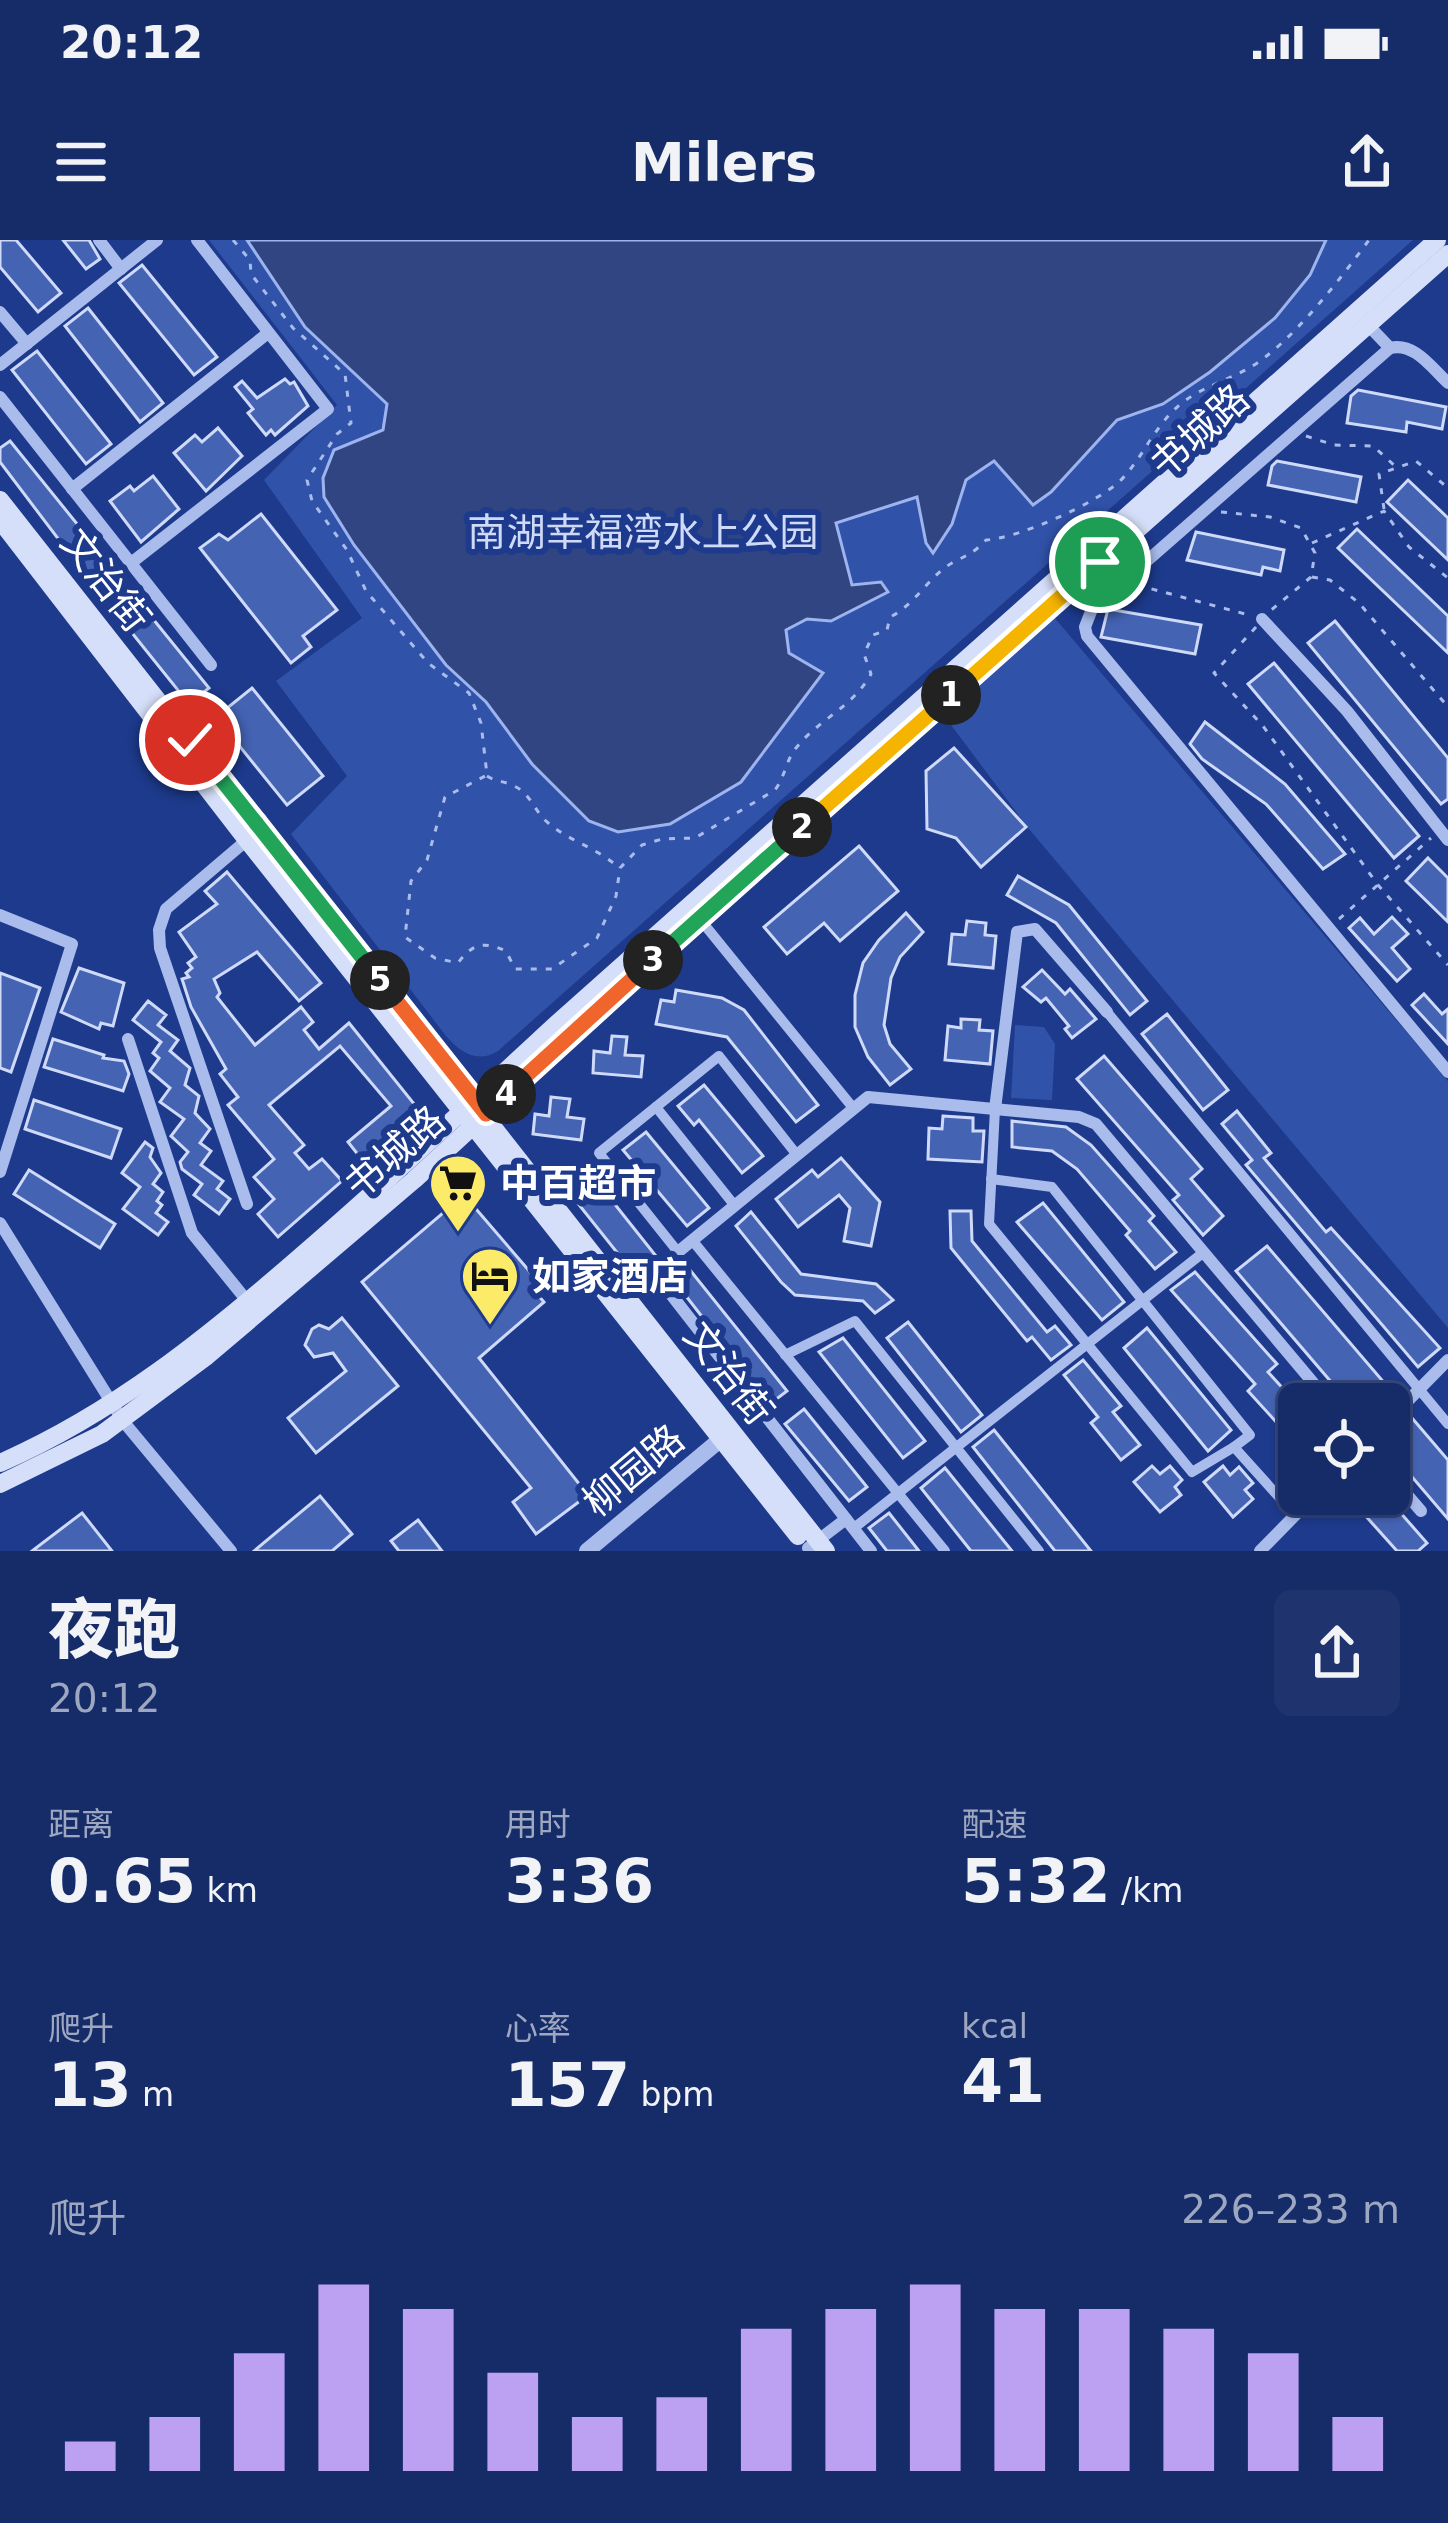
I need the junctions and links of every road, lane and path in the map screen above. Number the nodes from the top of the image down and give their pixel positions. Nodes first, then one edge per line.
1 (99, 240) edge
2 (196, 240) edge
3 (232, 240) edge
4 (1369, 240) edge
5 (1437, 240) edge
6 (152, 242) edge
7 (1448, 254) edge
8 (122, 269) junction
9 (0, 312) edge
10 (1368, 325) junction
11 (268, 333) junction
12 (26, 344) junction
13 (1390, 348) junction
14 (0, 365) edge
15 (1448, 383) edge
16 (0, 397) edge
17 (1293, 432) junction
18 (1396, 467) junction
19 (1448, 488) edge
20 (72, 489) junction
21 (0, 500) edge
22 (1205, 510) junction
23 (1384, 511) junction
24 (0, 520) edge
25 (1310, 544) junction
26 (130, 562) junction
27 (1311, 577) junction
28 (1448, 578) edge
29 (1124, 581) junction
30 (1262, 619) junction
31 (211, 665) dead end
32 (1448, 707) edge
33 (487, 776) junction
34 (1444, 835) edge
35 (247, 840) junction
36 (620, 868) junction
37 (1378, 884) junction
38 (0, 915) edge
39 (699, 918) junction
40 (1328, 928) junction
41 (1448, 965) edge
42 (1107, 1012) joint
43 (128, 1039) dead end
44 (1448, 1072) edge
45 (656, 1107) junction
46 (854, 1109) junction
47 (995, 1109) junction
48 (474, 1113) junction
49 (797, 1155) junction
50 (0, 1172) edge
51 (991, 1179) junction
52 (247, 1204) dead end
53 (735, 1206) junction
54 (0, 1223) edge
55 (692, 1240) junction
56 (678, 1252) junction
57 (1204, 1252) junction
58 (1142, 1301) junction
59 (248, 1302) junction
60 (1088, 1344) junction
61 (785, 1355) junction
62 (1448, 1360) edge
63 (1313, 1383) edge
64 (1419, 1389) junction
65 (1410, 1398) edge
66 (118, 1413) junction
67 (1448, 1424) edge
68 (721, 1439) junction
69 (1234, 1447) junction
70 (956, 1448) junction
71 (0, 1463) edge
72 (0, 1484) edge
73 (898, 1493) junction
74 (1278, 1496) edge
75 (1410, 1499) edge
76 (1420, 1511) dead end
77 (1295, 1515) edge
78 (850, 1524) junction
79 (815, 1548) edge
80 (231, 1551) edge
81 (587, 1551) edge
82 (872, 1551) edge
83 (945, 1551) edge
84 (1039, 1551) edge
85 (1259, 1551) edge

1 - 8 street
2 - 11 street
3 - 33 path
4 - 36 path
5 - 48 main road, 书城路
6 - 8 street
7 - 10 main road, 书城路
8 - 12 street
9 - 12 street
10 - 13 street
10 - 39 main road, 书城路
11 - 20 street
11 - 26 street
12 - 14 street
13 - 15 street
13 - 17 street
16 - 20 street
17 - 18 path
17 - 22 street
18 - 19 path
18 - 23 path
20 - 26 street
21 - 48 main road, 文治街
22 - 25 path
22 - 29 street
23 - 25 path
23 - 28 path
24 - 35 main road, 文治街
25 - 27 path
26 - 31 street
27 - 30 path
27 - 32 path
29 - 30 path
29 - 40 street
30 - 34 street
30 - 37 path
33 - 36 path
33 - 36 path
34 - 37 path
35 - 48 main road, 文治街
35 - 52 street
37 - 40 path
37 - 41 path
38 - 50 street
39 - 46 street
39 - 48 main road, 书城路
40 - 44 street
42 - 47 street
42 - 64 street
43 - 59 street
45 - 49 street
45 - 53 street
45 - 56 street
46 - 47 street
46 - 49 street
47 - 51 street
47 - 57 street
48 - 59 main road, 书城路
48 - 66 main road, 书城路
48 - 68 main road, 文治街
48 - 79 main road, 文治街
49 - 53 street
51 - 58 street
51 - 60 street
53 - 55 street
54 - 66 street
55 - 56 street
55 - 61 street
56 - 78 street
57 - 58 street
57 - 63 street
58 - 60 street
58 - 69 street
59 - 66 main road, 书城路
60 - 69 street
60 - 70 street
61 - 70 street
61 - 73 street
62 - 64 street
64 - 65 street
64 - 67 street
66 - 71 main road, 书城路
66 - 72 main road, 书城路
66 - 80 street
68 - 79 main road, 文治街
68 - 81 street, 柳园路
69 - 74 street
70 - 73 street
70 - 84 street
73 - 78 street
73 - 83 street
75 - 76 street
77 - 85 street
78 - 79 street
78 - 82 street

